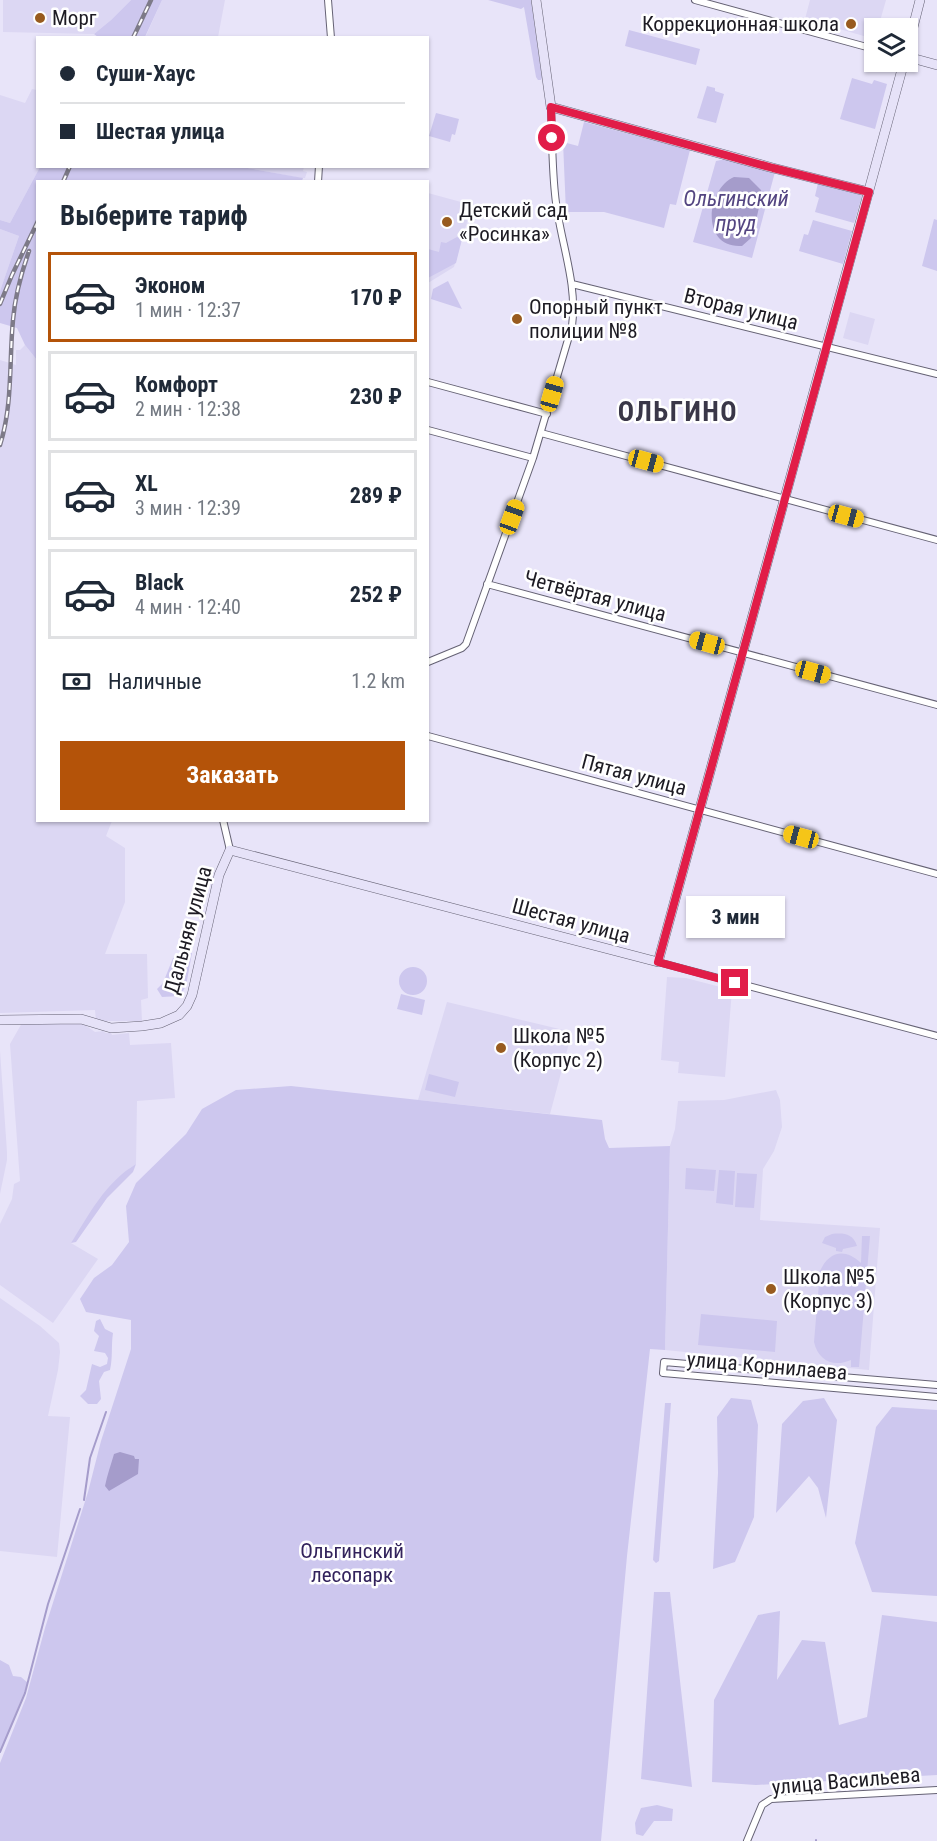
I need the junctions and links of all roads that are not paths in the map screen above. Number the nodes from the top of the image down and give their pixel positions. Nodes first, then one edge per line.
1 (328, 0) edge
2 (536, 0) edge
3 (695, 0) edge
4 (920, 0) edge
5 (915, 18) edge
6 (331, 36) edge
7 (864, 46) edge
8 (918, 60) edge
9 (937, 65) edge
10 (901, 72) edge
11 (551, 107) junction
12 (869, 192) junction
13 (572, 284) junction
14 (826, 347) junction
15 (937, 374) edge
16 (429, 381) edge
17 (547, 414) junction
18 (429, 430) edge
19 (541, 433) junction
20 (533, 458) junction
21 (785, 499) junction
22 (937, 540) edge
23 (487, 584) junction
24 (743, 653) junction
25 (429, 662) edge
26 (937, 705) edge
27 (429, 736) edge
28 (700, 810) junction
29 (224, 822) edge
30 (230, 850) junction
31 (937, 874) edge
32 (658, 962) junction
33 (0, 1020) edge
34 (937, 1036) edge
35 (937, 1385) edge
36 (937, 1397) edge
37 (937, 1790) edge
38 (747, 1841) edge

1 - 6 street
2 - 11 street
3 - 7 street
4 - 5 street
8 - 9 street
10 - 12 street
11 - 12 street
11 - 13 street
12 - 14 street
13 - 14 street, Вторая улица
13 - 17 street
14 - 15 street, Вторая улица
14 - 21 street
16 - 17 street
17 - 19 street
18 - 20 street
19 - 20 street
19 - 21 street
20 - 23 street
21 - 22 street
21 - 24 street
23 - 24 street, Четвёртая улица
23 - 25 street
24 - 26 street, Четвёртая улица
24 - 28 street
27 - 28 street, Пятая улица
28 - 31 street, Пятая улица
28 - 32 street
29 - 30 street
30 - 32 street, Шестая улица
30 - 33 street, Дальняя улица
32 - 34 street, Шестая улица
35 - 36 street, улица Корнилаева
37 - 38 street, улица Васильева

